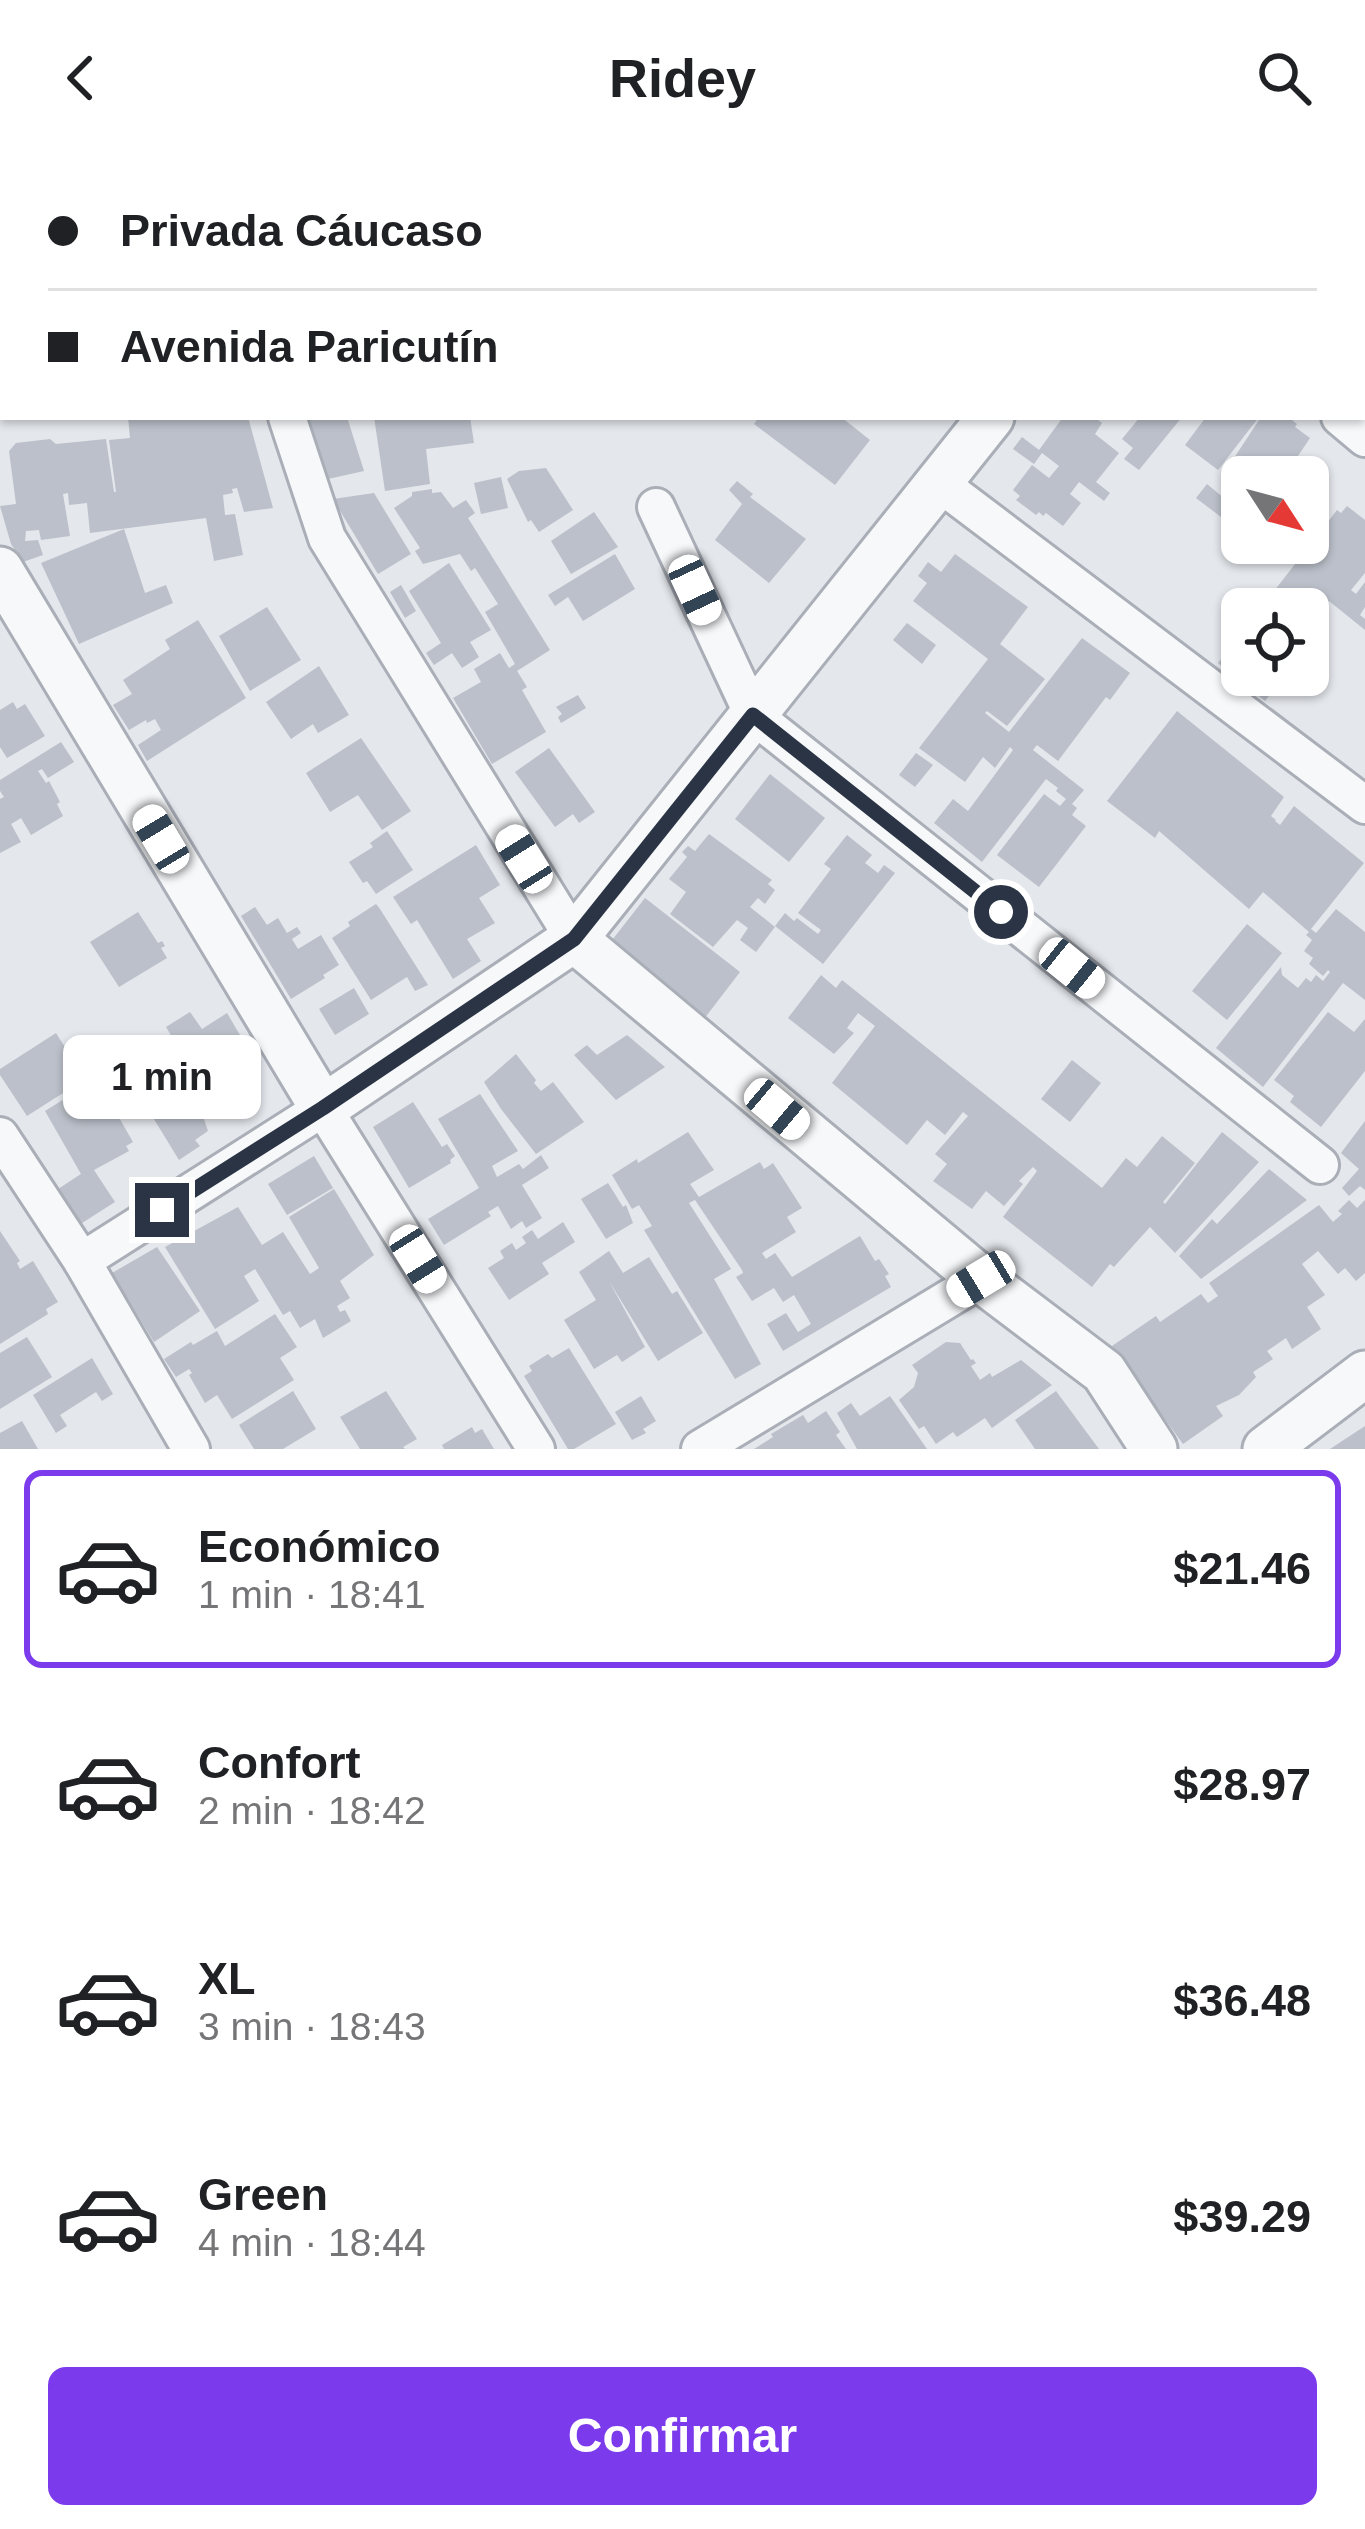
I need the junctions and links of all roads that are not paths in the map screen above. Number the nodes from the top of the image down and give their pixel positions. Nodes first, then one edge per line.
1 (287, 420) edge
2 (989, 420) edge
3 (939, 483) junction
4 (656, 507) dead end
5 (0, 570) edge
6 (753, 715) junction
7 (1365, 805) edge
8 (574, 939) junction
9 (323, 1108) junction
10 (0, 1136) edge
11 (1320, 1165) dead end
12 (82, 1261) junction
13 (981, 1279) junction
14 (1365, 1375) edge
15 (191, 1449) edge
16 (536, 1449) edge
17 (700, 1449) edge
18 (1154, 1449) edge
19 (1266, 1449) edge

1 - 8 street
2 - 3 street
3 - 6 street
3 - 7 street
4 - 6 street
5 - 9 street
6 - 8 street
6 - 11 street
8 - 9 street
8 - 13 street
9 - 12 street
9 - 16 street
10 - 12 street
12 - 15 street
13 - 17 street
13 - 18 street
14 - 19 street

